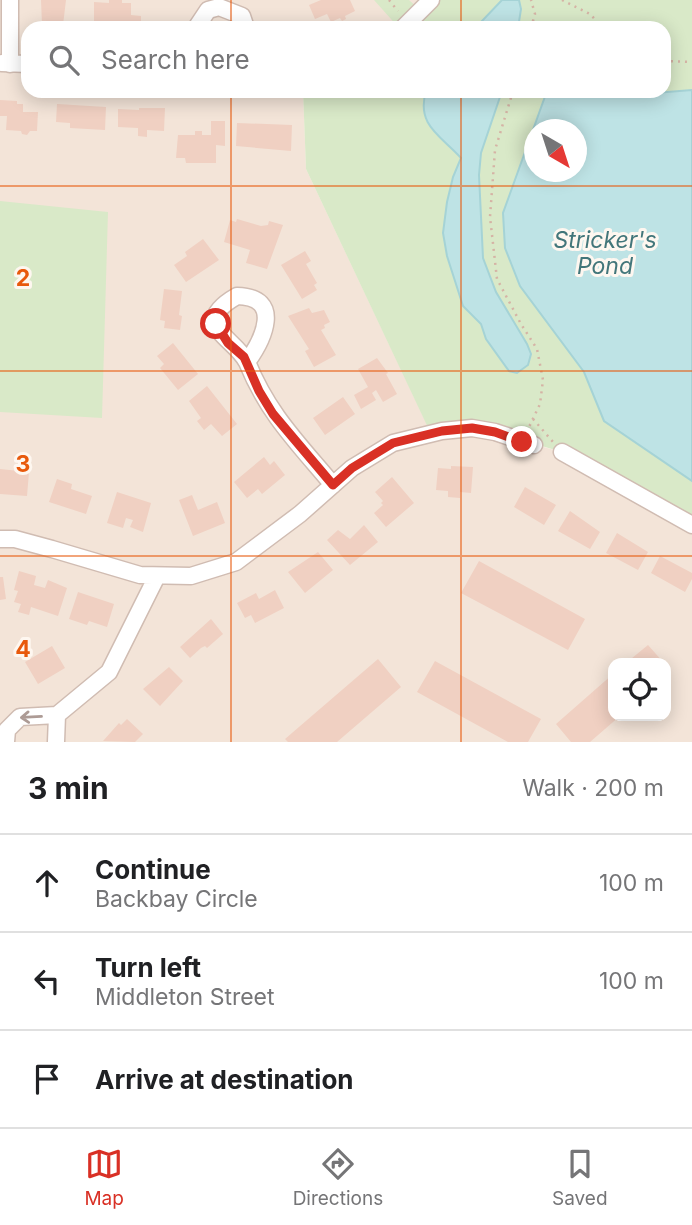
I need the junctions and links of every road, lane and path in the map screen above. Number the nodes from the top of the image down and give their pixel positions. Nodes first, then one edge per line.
1 (10, 0) edge
2 (432, 0) edge
3 (531, 0) edge
4 (562, 0) edge
5 (200, 21) edge
6 (244, 21) edge
7 (410, 21) edge
8 (533, 21) edge
9 (596, 21) edge
10 (671, 61) edge
11 (692, 62) edge
12 (5, 63) edge
13 (511, 98) edge
14 (247, 362) dead end
15 (533, 419) junction
16 (528, 443) joint
17 (562, 452) joint
18 (333, 485) junction
19 (692, 525) edge
20 (0, 540) edge
21 (157, 576) junction
22 (57, 715) junction
23 (6, 742) edge
24 (56, 742) edge

1 - 12 street
2 - 7 street
3 - 8 path
4 - 9 path
5 - 6 street
10 - 11 path
13 - 15 path
14 - 18 street
15 - 16 path
15 - 17 path
16 - 18 street
17 - 19 street
18 - 21 street
20 - 21 street
21 - 22 street
22 -> 23 street
22 - 24 street

